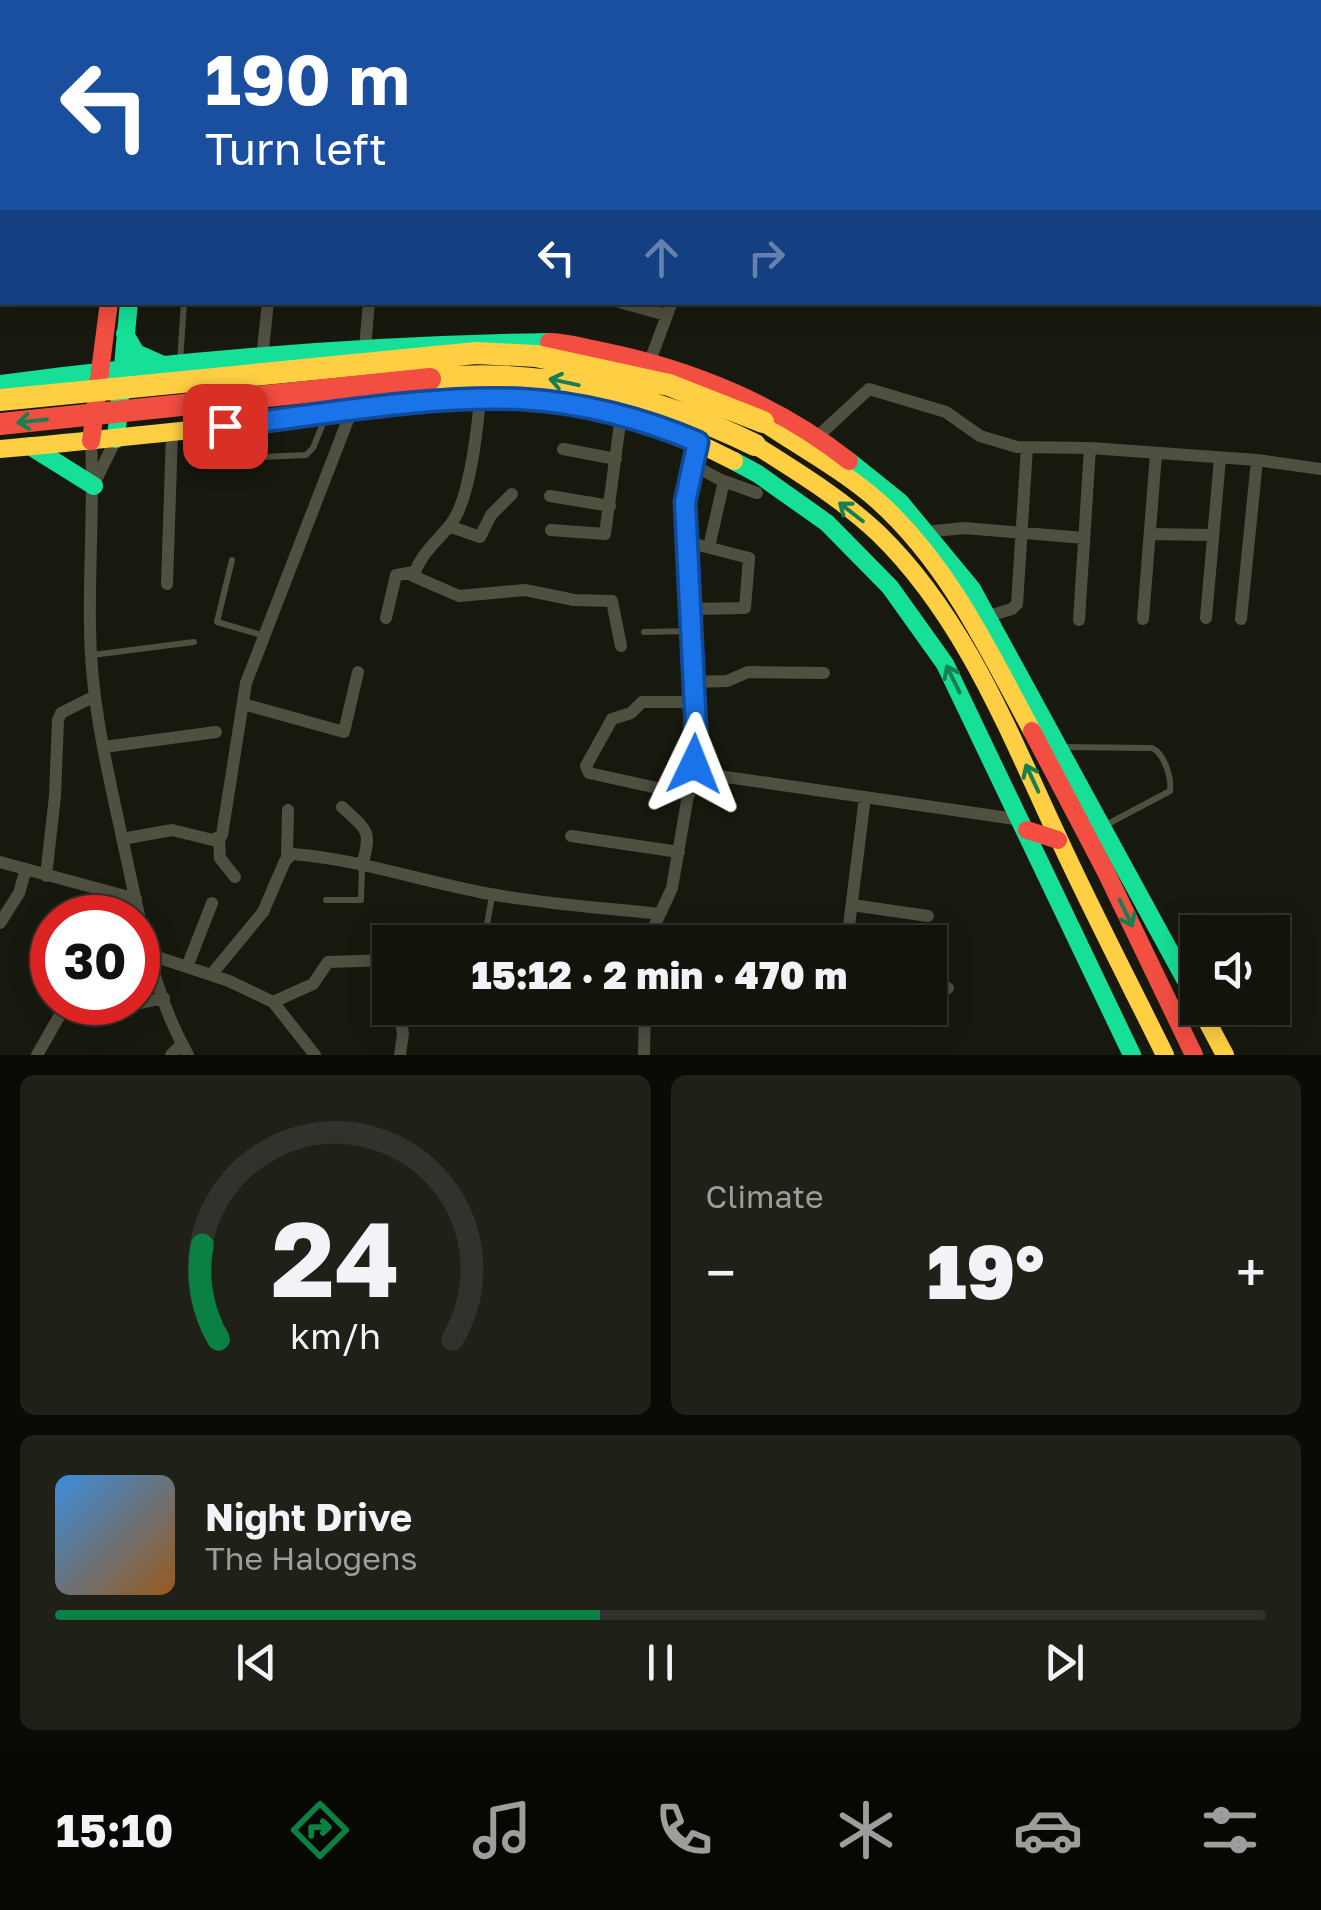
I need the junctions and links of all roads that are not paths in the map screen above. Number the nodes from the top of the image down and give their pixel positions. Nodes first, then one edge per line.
1 (109, 305) edge
2 (129, 305) edge
3 (183, 305) edge
4 (268, 305) edge
5 (369, 305) edge
6 (650, 307) edge
7 (669, 308) edge
8 (126, 334) junction
9 (365, 348) junction
10 (262, 358) junction
11 (654, 362) junction
12 (172, 365) junction
13 (111, 370) junction
14 (0, 384) edge
15 (0, 400) edge
16 (480, 400) junction
17 (351, 412) junction
18 (326, 415) junction
19 (625, 417) junction
20 (252, 423) junction
21 (0, 424) edge
22 (172, 433) junction
23 (759, 434) junction
24 (817, 437) junction
25 (116, 439) junction
26 (91, 441) junction
27 (30, 446) junction
28 (1027, 447) junction
29 (1090, 448) junction
30 (0, 449) edge
31 (563, 449) dead end
32 (695, 454) junction
33 (1156, 454) junction
34 (1220, 458) junction
35 (616, 459) junction
36 (1258, 460) junction
37 (1320, 473) edge
38 (724, 481) junction
39 (94, 486) junction
40 (758, 493) dead end
41 (512, 494) dead end
42 (550, 496) dead end
43 (610, 506) junction
44 (449, 526) junction
45 (550, 530) dead end
46 (925, 532) junction
47 (1021, 532) junction
48 (1151, 534) junction
49 (1212, 535) junction
50 (1084, 538) junction
51 (686, 542) junction
52 (709, 547) junction
53 (232, 560) dead end
54 (414, 572) junction
55 (168, 584) dead end
56 (690, 609) junction
57 (988, 616) junction
58 (386, 618) dead end
59 (1206, 618) dead end
60 (1144, 619) dead end
61 (1241, 619) dead end
62 (1079, 620) dead end
63 (691, 631) junction
64 (644, 632) dead end
65 (264, 636) junction
66 (194, 642) dead end
67 (621, 646) dead end
68 (92, 654) junction
69 (358, 672) dead end
70 (824, 673) dead end
71 (693, 682) junction
72 (96, 696) junction
73 (694, 702) junction
74 (243, 704) junction
75 (216, 732) dead end
76 (104, 747) junction
77 (1056, 747) junction
78 (692, 772) junction
79 (688, 795) junction
80 (866, 798) junction
81 (1076, 800) junction
82 (342, 807) dead end
83 (288, 810) dead end
84 (1024, 825) junction
85 (1100, 828) junction
86 (572, 836) dead end
87 (122, 839) junction
88 (219, 839) junction
89 (1058, 840) junction
90 (679, 852) junction
91 (288, 856) junction
92 (0, 862) edge
93 (362, 866) junction
94 (26, 868) junction
95 (46, 876) junction
96 (235, 878) dead end
97 (120, 895) edge
98 (135, 895) edge
99 (493, 895) junction
100 (326, 900) dead end
101 (212, 902) dead end
102 (852, 905) junction
103 (660, 914) junction
104 (928, 916) dead end
105 (0, 924) edge
106 (487, 925) edge
107 (655, 925) edge
108 (849, 925) edge
109 (160, 958) edge
110 (372, 961) edge
111 (187, 967) junction
112 (1180, 970) edge
113 (211, 975) junction
114 (160, 987) edge
115 (164, 998) junction
116 (160, 999) edge
117 (273, 1002) junction
118 (54, 1025) edge
119 (402, 1025) edge
120 (645, 1025) edge
121 (1209, 1025) edge
122 (185, 1050) edge
123 (37, 1055) edge
124 (171, 1055) edge
125 (315, 1055) edge
126 (400, 1055) edge
127 (644, 1055) edge
128 (1132, 1055) edge
129 (1165, 1055) edge
130 (1194, 1055) edge
131 (1225, 1055) edge

1 - 13 main road
2 - 8 main road
3 - 12 lane
4 - 10 street
5 - 9 street
6 - 7 street
7 - 11 street
8 - 12 main road
8 - 13 main road
9 - 10 main road
9 - 11 main road
10 - 12 main road
11 - 19 street
11 - 24 main road
12 - 13 main road
13 - 14 main road
13 - 25 main road
13 - 26 main road
15 - 23 main road, bridge
16 - 17 main road
16 - 19 main road
16 - 44 street
17 - 18 main road
17 - 65 street
18 - 20 main road
18 - 20 lane
19 - 32 main road
19 - 35 street
20 - 22 main road
23 -> 21 main road, bridge
22 - 25 main road
22 - 55 street
23 - 81 main road
89 -> 23 main road
24 - 28 street
24 - 46 main road
25 - 26 main road
25 - 39 street
26 - 27 main road
26 - 39 street
27 - 30 main road
27 - 39 main road
28 - 29 street
28 - 47 street
29 - 33 street
29 - 50 street
31 - 35 street
32 - 38 street
32 - 51 street
84 -> 32 main road
33 - 34 street
33 - 48 street
34 - 36 street
34 - 49 street
35 - 43 street
36 - 37 street
36 - 61 street
38 - 40 street
38 - 52 street
39 - 68 street
41 - 44 street
42 - 43 street
43 - 45 street
44 - 54 street
46 - 47 street
46 - 57 main road
47 - 50 street
47 - 57 street
48 - 49 street
48 - 60 street
49 - 59 street
50 - 62 street
51 - 52 street
51 - 56 street
52 - 56 street
53 - 65 lane
54 - 58 street
54 - 67 street
56 - 63 street
57 - 77 main road
63 - 64 lane
63 - 71 street
65 - 74 street
66 - 68 lane
68 - 72 street
69 - 74 street
70 - 71 street
71 - 73 street
72 - 76 street
72 - 95 street
73 - 78 street
73 - 79 street
74 - 88 street
75 - 76 street
76 - 87 street
77 - 81 main road
77 - 85 lane
78 - 79 street
78 - 80 street
79 - 90 street
80 - 84 street
80 - 102 street
81 - 85 main road
81 -> 130 main road
82 - 93 street
83 - 91 street
84 - 89 main road
84 - 128 main road
85 - 112 main road
86 - 90 street
87 - 88 street
87 - 98 street
88 - 96 street
89 - 129 main road
90 - 103 street
91 - 93 street
91 - 113 street
92 - 94 street
93 - 99 street
93 - 100 lane
94 - 95 street
94 - 105 street
95 - 97 street
99 - 103 street
99 - 106 lane
101 - 111 street
102 - 104 street
102 - 108 street
103 - 107 street
109 - 111 street
110 - 117 street
111 - 113 street
113 - 117 street
114 - 115 street
115 - 116 street
115 - 122 street
117 - 125 street
118 - 123 street
119 - 126 street
120 - 127 street
121 - 131 main road
122 - 124 street

